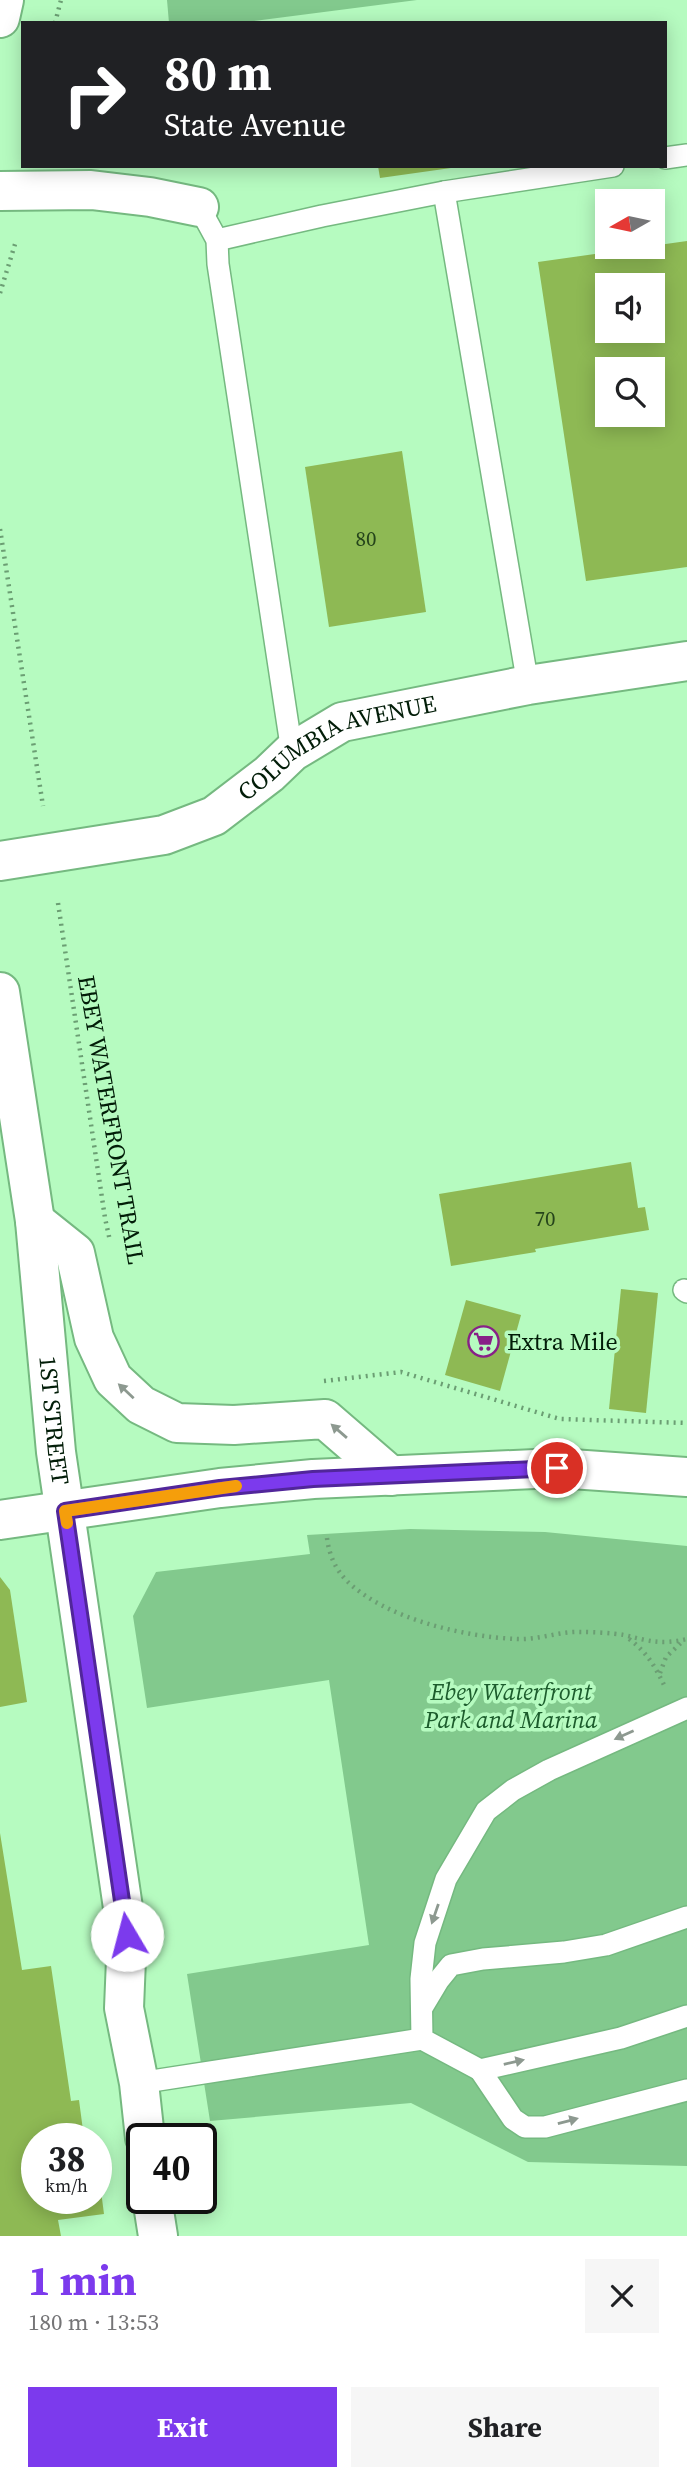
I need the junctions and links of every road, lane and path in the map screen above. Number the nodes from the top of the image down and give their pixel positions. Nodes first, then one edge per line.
1 (4, 0) edge
2 (61, 0) edge
3 (0, 18) edge
4 (56, 21) edge
5 (687, 155) edge
6 (667, 158) edge
7 (600, 168) edge
8 (0, 191) edge
9 (444, 192) junction
10 (199, 207) joint
11 (16, 240) dead end
12 (217, 240) junction
13 (0, 293) edge
14 (0, 529) edge
15 (687, 661) edge
16 (528, 685) junction
17 (292, 752) junction
18 (43, 806) dead end
19 (0, 861) edge
20 (58, 903) dead end
21 (0, 992) edge
22 (35, 1221) junction
23 (111, 1244) dead end
24 (321, 1381) dead end
25 (687, 1423) edge
26 (391, 1476) junction
27 (687, 1477) edge
28 (65, 1511) junction
29 (0, 1521) edge
30 (327, 1538) dead end
31 (622, 1635) junction
32 (686, 1640) edge
33 (660, 1674) junction
34 (668, 1694) dead end
35 (687, 1708) edge
36 (687, 1917) edge
37 (422, 2006) junction
38 (687, 2016) edge
39 (422, 2039) junction
40 (480, 2070) junction
41 (139, 2082) junction
42 (687, 2090) edge
43 (143, 2123) edge
44 (155, 2214) edge
45 (158, 2236) edge

1 - 3 street
2 - 4 path
5 - 6 lane
7 - 9 lane
8 - 10 street
9 - 12 lane
9 - 16 lane
10 - 12 lane
11 - 13 path
12 - 17 lane
14 - 18 path
15 - 16 street, COLUMBIA AVENUE
16 - 17 street, COLUMBIA AVENUE
17 - 19 street, COLUMBIA AVENUE
20 - 23 path, EBEY WATERFRONT TRAIL
21 - 22 street, 1ST STREET
26 -> 22 street
22 - 28 street, 1ST STREET
24 - 25 path
26 - 27 street
26 - 28 street
28 - 29 street
28 - 41 street, 1ST STREET
30 - 31 path
31 - 32 path
31 - 33 path
32 - 33 path
33 - 34 path
35 -> 37 lane
36 - 37 lane
37 - 39 lane
40 -> 38 lane
39 - 40 lane
39 - 41 lane
40 -> 42 lane
41 - 43 street, 1ST STREET
44 - 45 street

